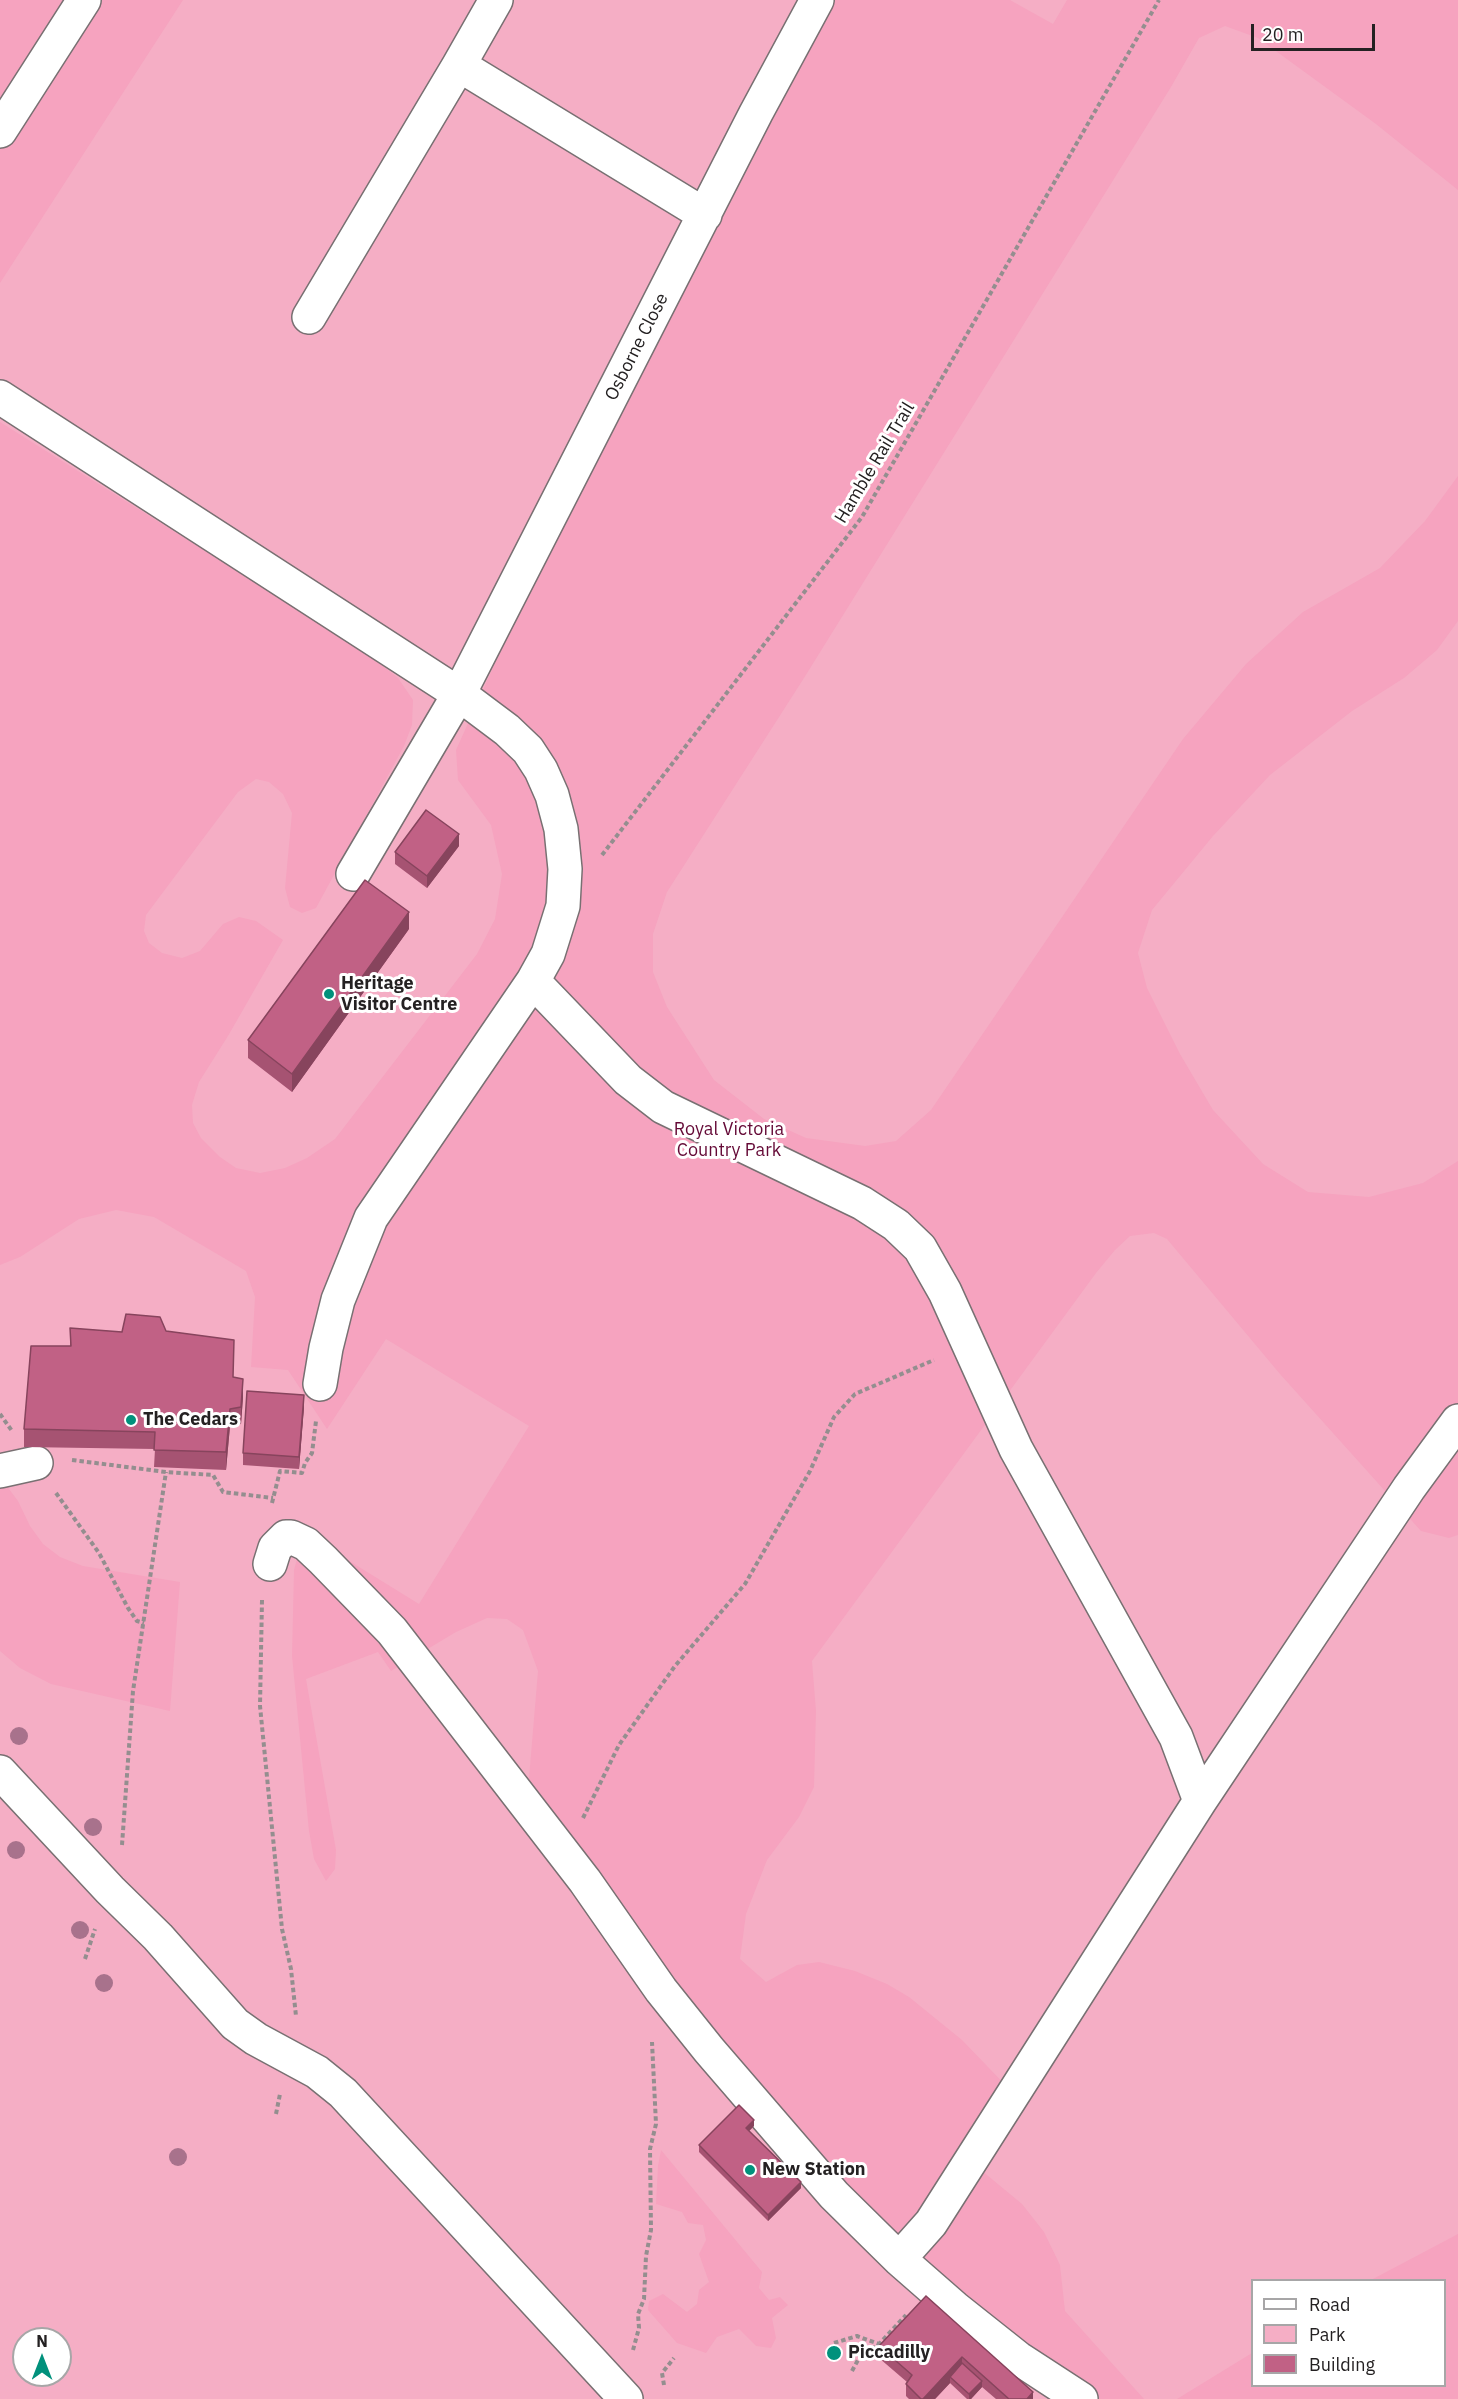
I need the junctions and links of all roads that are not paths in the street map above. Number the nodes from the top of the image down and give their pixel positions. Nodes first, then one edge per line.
1 (84, 0) edge
2 (496, 0) edge
3 (817, 0) edge
4 (459, 65) junction
5 (0, 131) edge
6 (705, 215) junction
7 (309, 317) dead end
8 (0, 398) edge
9 (459, 694) junction
10 (353, 874) dead end
11 (533, 981) junction
12 (320, 1384) road end
13 (1458, 1421) edge
14 (36, 1463) road end
15 (0, 1471) edge
16 (270, 1564) road end
17 (0, 1772) edge
18 (1200, 1801) junction
19 (899, 2259) junction
20 (620, 2393) edge
21 (1081, 2399) edge

1 - 5 lane
2 - 4 lane
3 - 6 lane, Osborne Close
4 - 6 lane
4 - 7 lane
6 - 9 lane, Osborne Close
8 - 9 lane
9 - 10 lane, Osborne Close
9 - 11 lane
11 - 12 lane
11 - 18 lane
13 - 18 lane
14 - 15 lane
16 - 19 lane
17 - 20 lane
18 - 19 lane
19 - 21 lane

